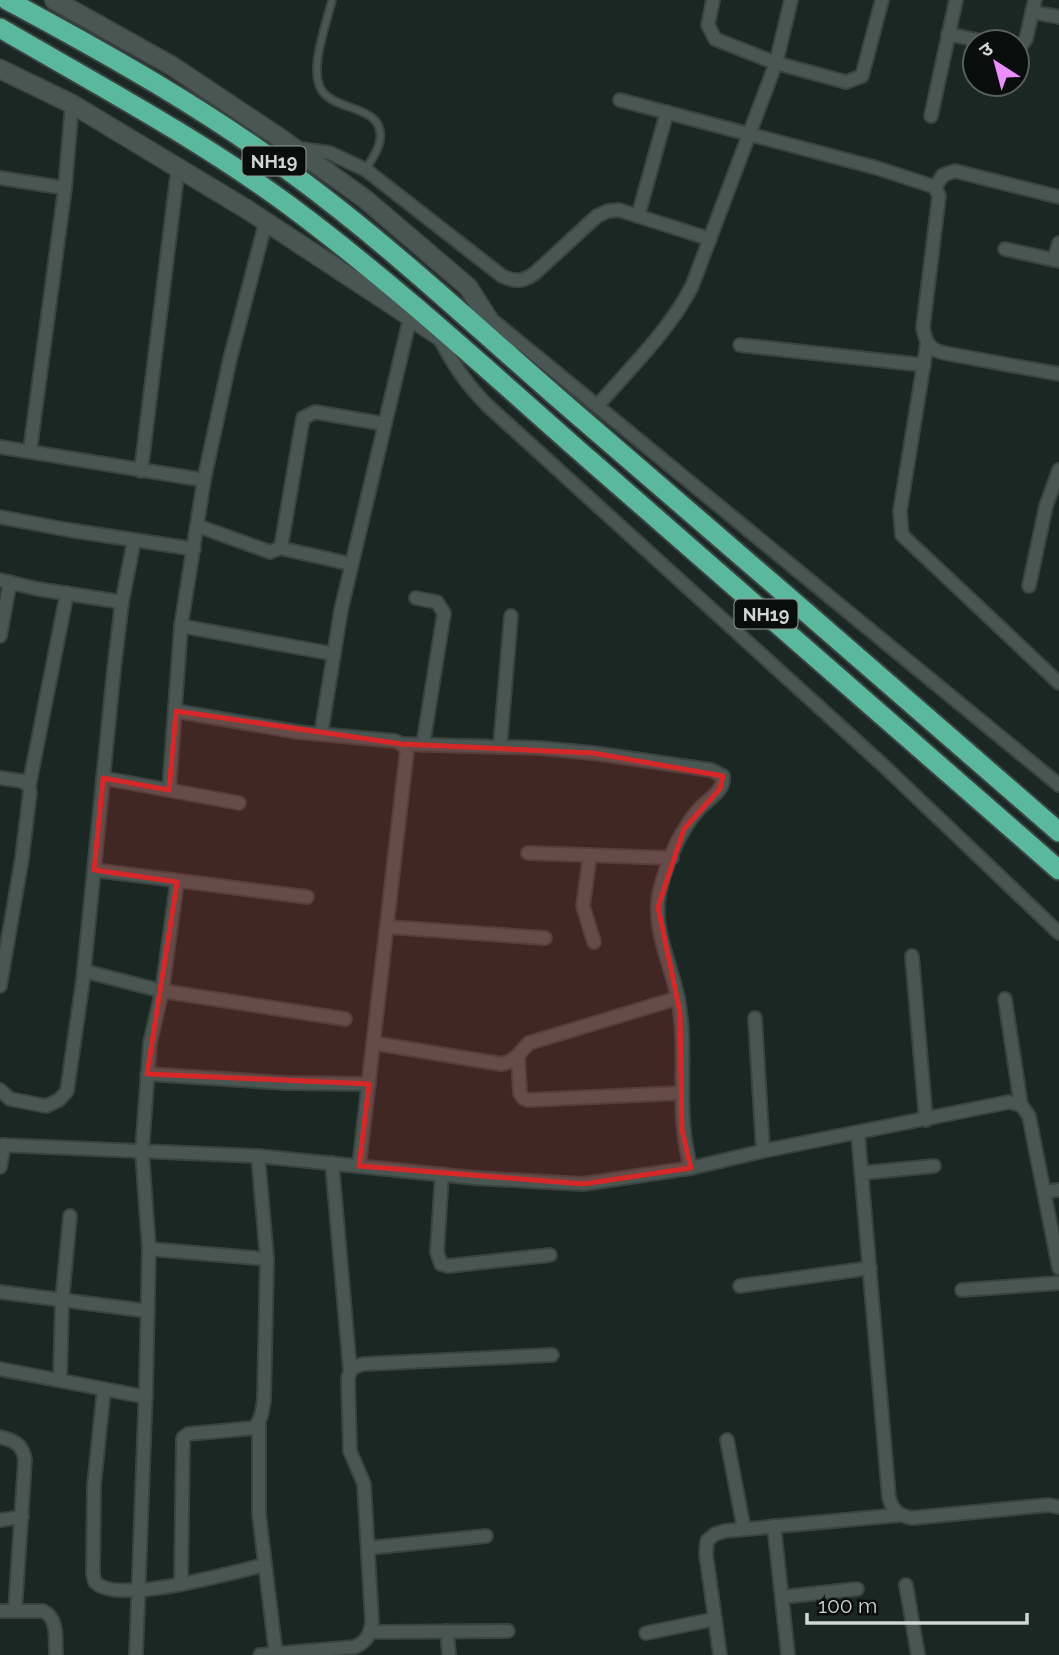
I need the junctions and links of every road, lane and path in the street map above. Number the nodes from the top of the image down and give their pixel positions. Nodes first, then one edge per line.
1 (7, 0) edge
2 (54, 0) edge
3 (332, 0) edge
4 (713, 0) edge
5 (791, 0) edge
6 (882, 0) edge
7 (956, 0) edge
8 (1033, 6) edge
9 (1059, 17) edge
10 (0, 28) edge
11 (1028, 28) edge
12 (948, 34) junction
13 (961, 37) edge
14 (776, 63) junction
15 (0, 69) edge
16 (620, 100) dead end
17 (72, 104) junction
18 (667, 111) junction
19 (931, 116) dead end
20 (750, 132) junction
21 (295, 148) junction
22 (177, 168) junction
23 (366, 170) junction
24 (0, 178) edge
25 (935, 187) junction
26 (65, 188) junction
27 (1059, 197) edge
28 (638, 216) junction
29 (266, 221) junction
30 (710, 239) junction
31 (1059, 243) edge
32 (1005, 249) dead end
33 (1057, 261) edge
34 (410, 317) junction
35 (491, 319) junction
36 (438, 335) junction
37 (928, 344) junction
38 (740, 345) dead end
39 (473, 358) junction
40 (514, 360) junction
41 (924, 365) junction
42 (1059, 374) edge
43 (598, 405) junction
44 (385, 424) junction
45 (0, 447) edge
46 (30, 450) junction
47 (1059, 470) edge
48 (141, 471) junction
49 (204, 480) junction
50 (0, 517) edge
51 (198, 526) junction
52 (134, 541) junction
53 (280, 548) junction
54 (194, 549) junction
55 (351, 564) junction
56 (5, 581) edge
57 (1029, 586) dead end
58 (67, 593) junction
59 (416, 598) dead end
60 (122, 602) junction
61 (511, 616) dead end
62 (181, 626) junction
63 (0, 636) edge
64 (334, 653) junction
65 (1059, 683) edge
66 (176, 711) junction
67 (321, 734) junction
68 (402, 744) junction
69 (423, 745) junction
70 (500, 747) junction
71 (0, 778) edge
72 (103, 778) junction
73 (1059, 785) edge
74 (29, 786) junction
75 (169, 790) junction
76 (239, 803) dead end
77 (1059, 832) edge
78 (528, 853) dead end
79 (590, 855) junction
80 (672, 858) junction
81 (94, 870) junction
82 (1059, 870) edge
83 (177, 882) junction
84 (307, 897) dead end
85 (388, 926) junction
86 (1059, 933) edge
87 (545, 938) dead end
88 (594, 942) dead end
89 (912, 956) dead end
90 (84, 971) junction
91 (0, 986) edge
92 (162, 990) junction
93 (678, 998) junction
94 (1005, 999) dead end
95 (755, 1018) dead end
96 (345, 1019) dead end
97 (373, 1043) junction
98 (517, 1057) junction
99 (147, 1074) junction
100 (369, 1084) junction
101 (0, 1090) edge
102 (681, 1093) junction
103 (1021, 1105) junction
104 (926, 1121) junction
105 (858, 1133) junction
106 (2, 1145) edge
107 (142, 1151) junction
108 (763, 1151) junction
109 (258, 1156) junction
110 (332, 1163) junction
111 (359, 1166) junction
112 (0, 1167) edge
113 (934, 1167) dead end
114 (691, 1168) junction
115 (862, 1173) junction
116 (442, 1174) junction
117 (1059, 1190) edge
118 (1044, 1192) junction
119 (70, 1216) dead end
120 (149, 1249) junction
121 (550, 1255) dead end
122 (267, 1259) junction
123 (870, 1268) junction
124 (1059, 1268) edge
125 (1059, 1283) edge
126 (740, 1286) dead end
127 (962, 1290) dead end
128 (0, 1292) edge
129 (62, 1302) junction
130 (148, 1311) junction
131 (552, 1355) dead end
132 (0, 1369) edge
133 (350, 1370) junction
134 (60, 1380) junction
135 (104, 1389) junction
136 (146, 1397) junction
137 (260, 1423) junction
138 (0, 1437) edge
139 (727, 1440) dead end
140 (1059, 1507) edge
141 (899, 1515) junction
142 (22, 1517) junction
143 (0, 1520) edge
144 (774, 1526) junction
145 (744, 1529) junction
146 (486, 1536) dead end
147 (368, 1549) junction
148 (265, 1565) junction
149 (181, 1583) junction
150 (906, 1585) dead end
151 (857, 1589) dead end
152 (139, 1592) junction
153 (782, 1597) junction
154 (0, 1611) edge
155 (15, 1611) junction
156 (715, 1619) junction
157 (508, 1631) dead end
158 (371, 1632) junction
159 (447, 1632) junction
160 (646, 1633) dead end
161 (276, 1654) edge
162 (56, 1655) edge
163 (136, 1655) edge
164 (260, 1655) edge
165 (449, 1655) edge
166 (720, 1655) edge
167 (788, 1655) edge
168 (918, 1655) edge

1 - 40 highway, NH19
2 - 21 main road
3 - 23 lane
4 - 14 street
5 - 14 street
6 - 14 street
7 - 12 street
8 - 9 street
8 - 11 street
10 - 39 highway, NH19
12 - 13 street
12 - 19 street
14 - 20 street
15 - 17 main road
16 - 18 street
17 - 22 main road
17 - 26 street
18 - 20 street
18 - 28 street
20 - 25 street
20 - 30 street
21 - 23 street
21 - 35 main road
22 - 29 main road
22 - 48 street
23 - 28 street
24 - 26 street
25 - 27 street
25 - 37 street
26 - 46 street
28 - 30 street
29 - 34 main road
29 - 49 street
30 - 43 street
31 - 33 street
32 - 33 street
34 - 36 main road
34 - 44 street
35 - 40 main road
35 - 43 street
36 - 39 main road
36 - 86 street
37 - 41 street
37 - 42 street
38 - 41 street
39 - 82 highway, NH19
40 - 77 highway, NH19
41 - 65 street
43 - 73 street
44 - 53 street
44 - 55 street
45 - 46 street
46 - 48 street
47 - 57 street
48 - 49 street
49 - 51 street
50 - 52 street
51 - 53 street
51 - 54 street
52 - 54 street
52 - 60 street
53 - 55 street
54 - 62 street
55 - 64 street
56 - 58 street
56 - 63 street
58 - 60 street
58 - 74 street
59 - 69 street
60 - 72 street
61 - 70 street
62 - 64 street
62 - 66 street
64 - 67 street
66 - 67 street
66 - 75 street
67 - 68 street
68 - 69 street
68 - 85 street
69 - 70 street
70 - 80 street
71 - 74 street
72 - 75 street
72 - 81 street
74 - 91 street
75 - 76 street
78 - 79 street
79 - 80 street
79 - 88 street
80 - 93 street
81 - 83 street
81 - 90 street
83 - 84 street
83 - 92 street
85 - 87 street
85 - 97 street
89 - 104 street
90 - 92 street
90 - 101 street
92 - 96 street
92 - 99 street
93 - 98 street
93 - 102 street
94 - 103 street
95 - 108 street
97 - 98 street
97 - 100 street
98 - 102 street
99 - 100 street
99 - 107 street
100 - 111 street
102 - 114 street
103 - 104 street
103 - 118 street
104 - 105 street
105 - 108 street
105 - 115 street
106 - 107 street
106 - 112 street
107 - 109 street
107 - 120 street
108 - 114 street
109 - 110 street
109 - 122 street
110 - 111 street
110 - 133 street
111 - 116 street
113 - 115 street
114 - 116 street
115 - 123 street
116 - 121 street
117 - 118 street
118 - 124 street
119 - 129 street
120 - 122 street
120 - 130 street
122 - 137 street
123 - 126 street
123 - 141 street
125 - 127 street
128 - 129 street
129 - 130 street
129 - 134 street
130 - 136 street
131 - 133 street
132 - 134 street
133 - 147 street
134 - 135 street
135 - 136 street
135 - 152 street
136 - 152 street
137 - 148 street
137 - 149 street
138 - 142 street
139 - 145 street
140 - 141 street
141 - 144 street
142 - 143 street
142 - 155 street
144 - 145 street
144 - 153 street
145 - 156 street
146 - 147 street
147 - 158 street
148 - 149 street
148 - 161 street
149 - 152 street
150 - 168 street
151 - 153 street
152 - 163 street
153 - 167 street
154 - 155 street
155 - 162 street
156 - 160 street
156 - 166 street
157 - 159 street
158 - 159 street
158 - 161 street
159 - 165 street
161 - 164 street

